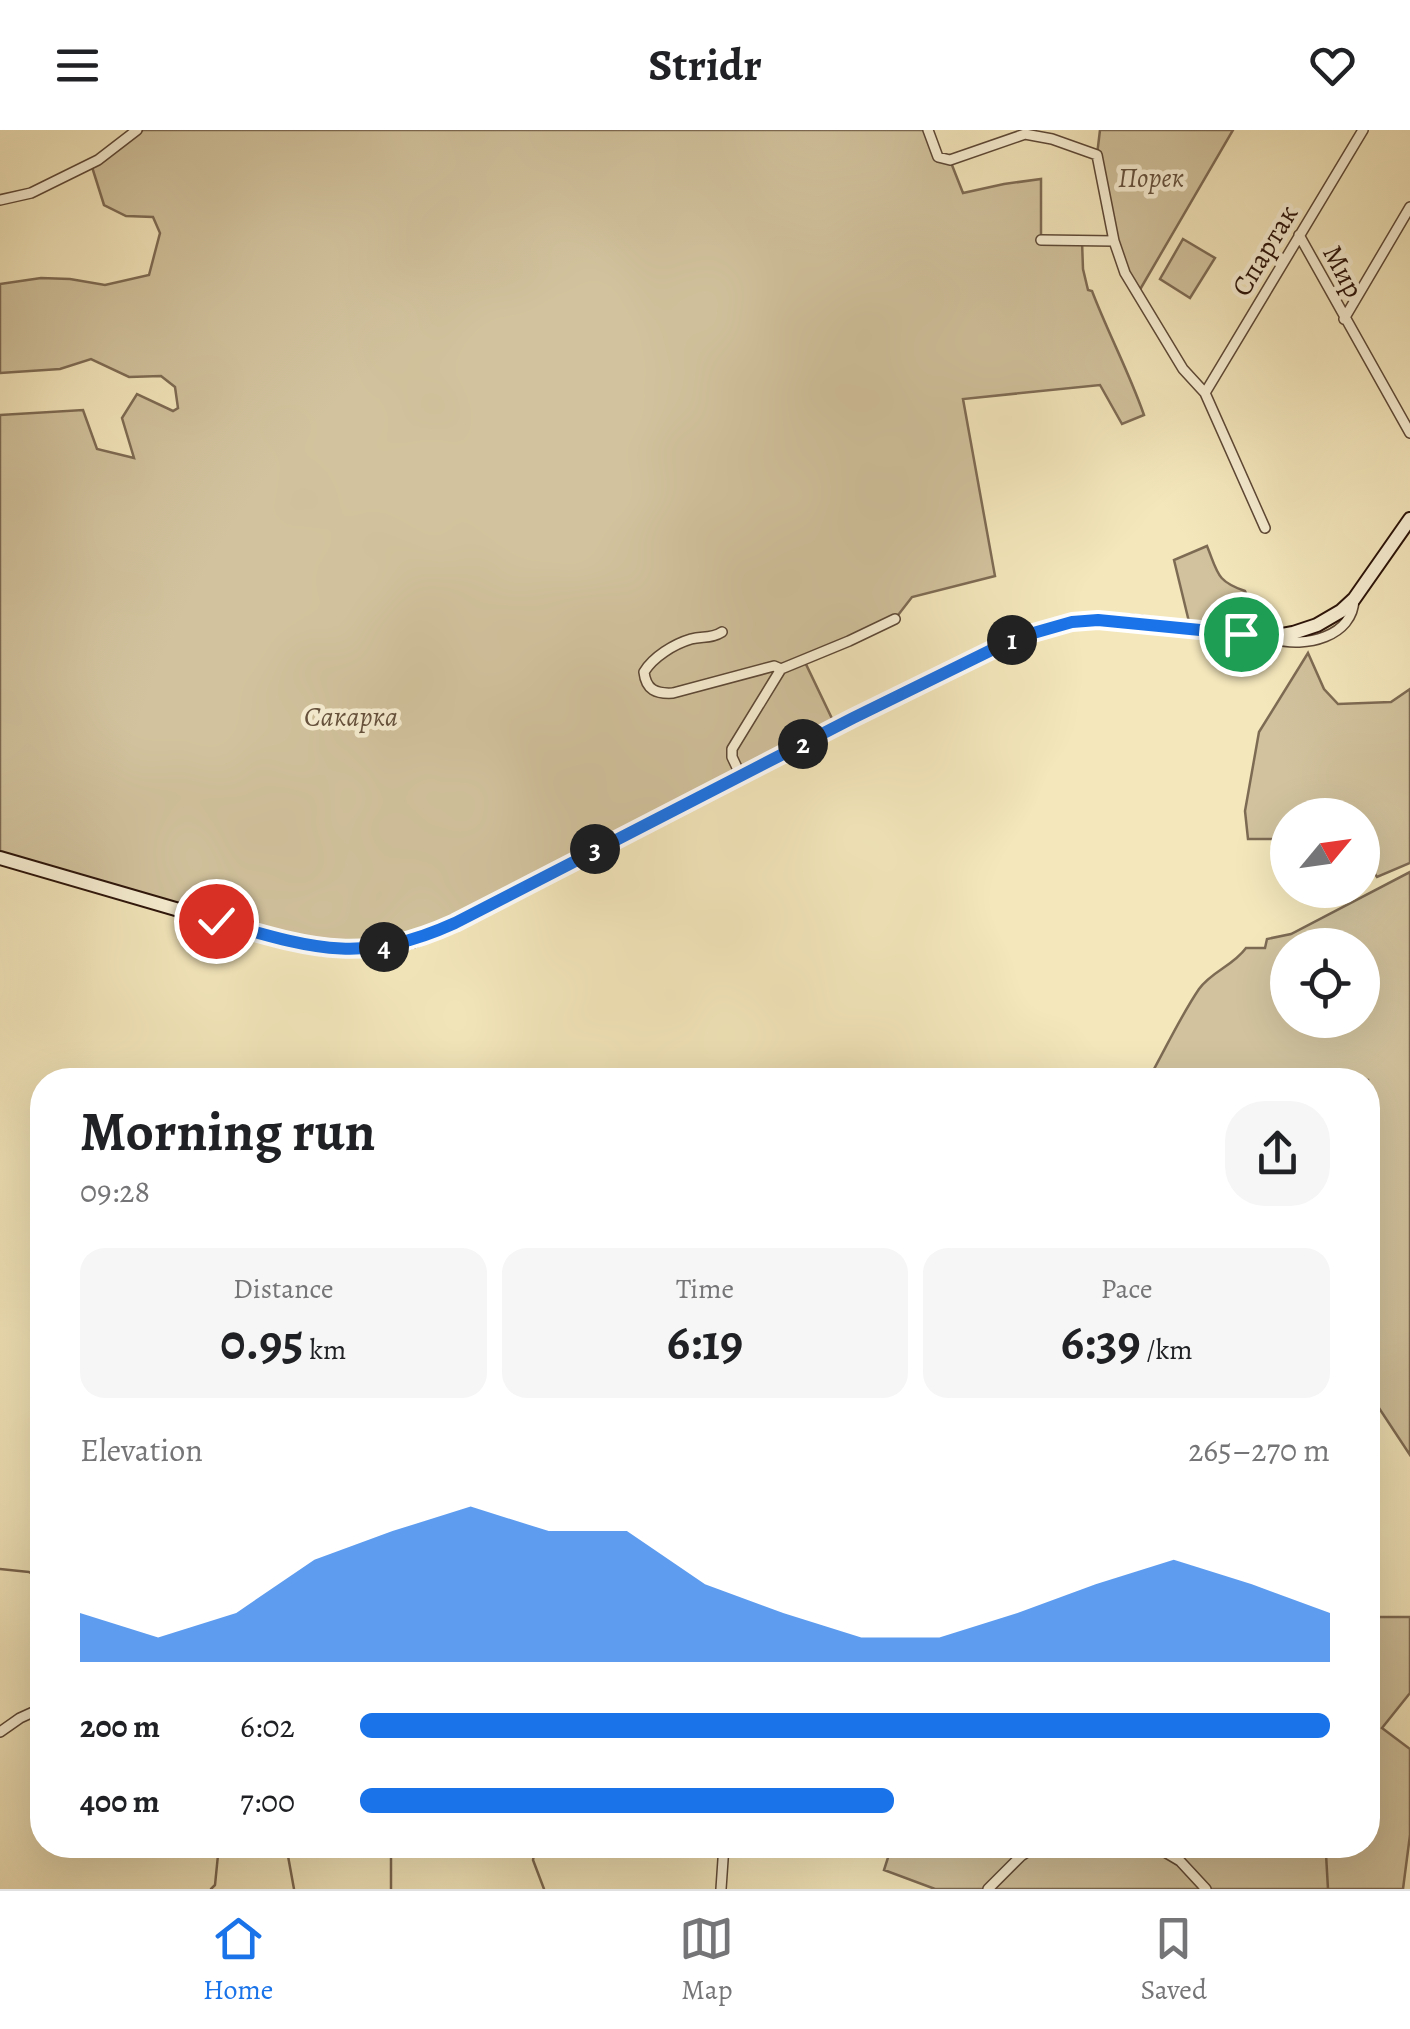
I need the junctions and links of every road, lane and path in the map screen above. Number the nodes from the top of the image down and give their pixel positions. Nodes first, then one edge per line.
1 (137, 130) edge
2 (928, 130) edge
3 (1362, 130) edge
4 (0, 200) edge
5 (1410, 207) edge
6 (1299, 235) junction
7 (1041, 240) dead end
8 (1114, 241) junction
9 (1344, 319) junction
10 (1205, 393) junction
11 (1410, 433) edge
12 (1264, 528) dead end
13 (1407, 530) edge
14 (1368, 580) junction
15 (895, 618) dead end
16 (722, 632) dead end
17 (1241, 634) junction
18 (781, 669) junction
19 (741, 776) junction
20 (0, 858) edge
21 (30, 1713) edge
22 (0, 1732) edge
23 (723, 1858) edge
24 (1019, 1858) edge
25 (1175, 1858) edge
26 (721, 1889) edge
27 (988, 1889) edge
28 (1206, 1889) edge

1 - 4 street
2 - 8 street
3 - 6 street, Спартак
5 - 9 street
6 - 9 street, Мир
6 - 10 street, Спартак
7 - 8 street
8 - 10 street
9 - 11 street, Мир
10 - 12 street
13 - 14 main road
14 - 17 main road
14 - 17 main road
15 - 18 street
16 - 18 street
17 - 19 main road
18 - 19 street
19 - 20 main road
21 - 22 street
23 - 26 street
24 - 27 street
25 - 28 street

